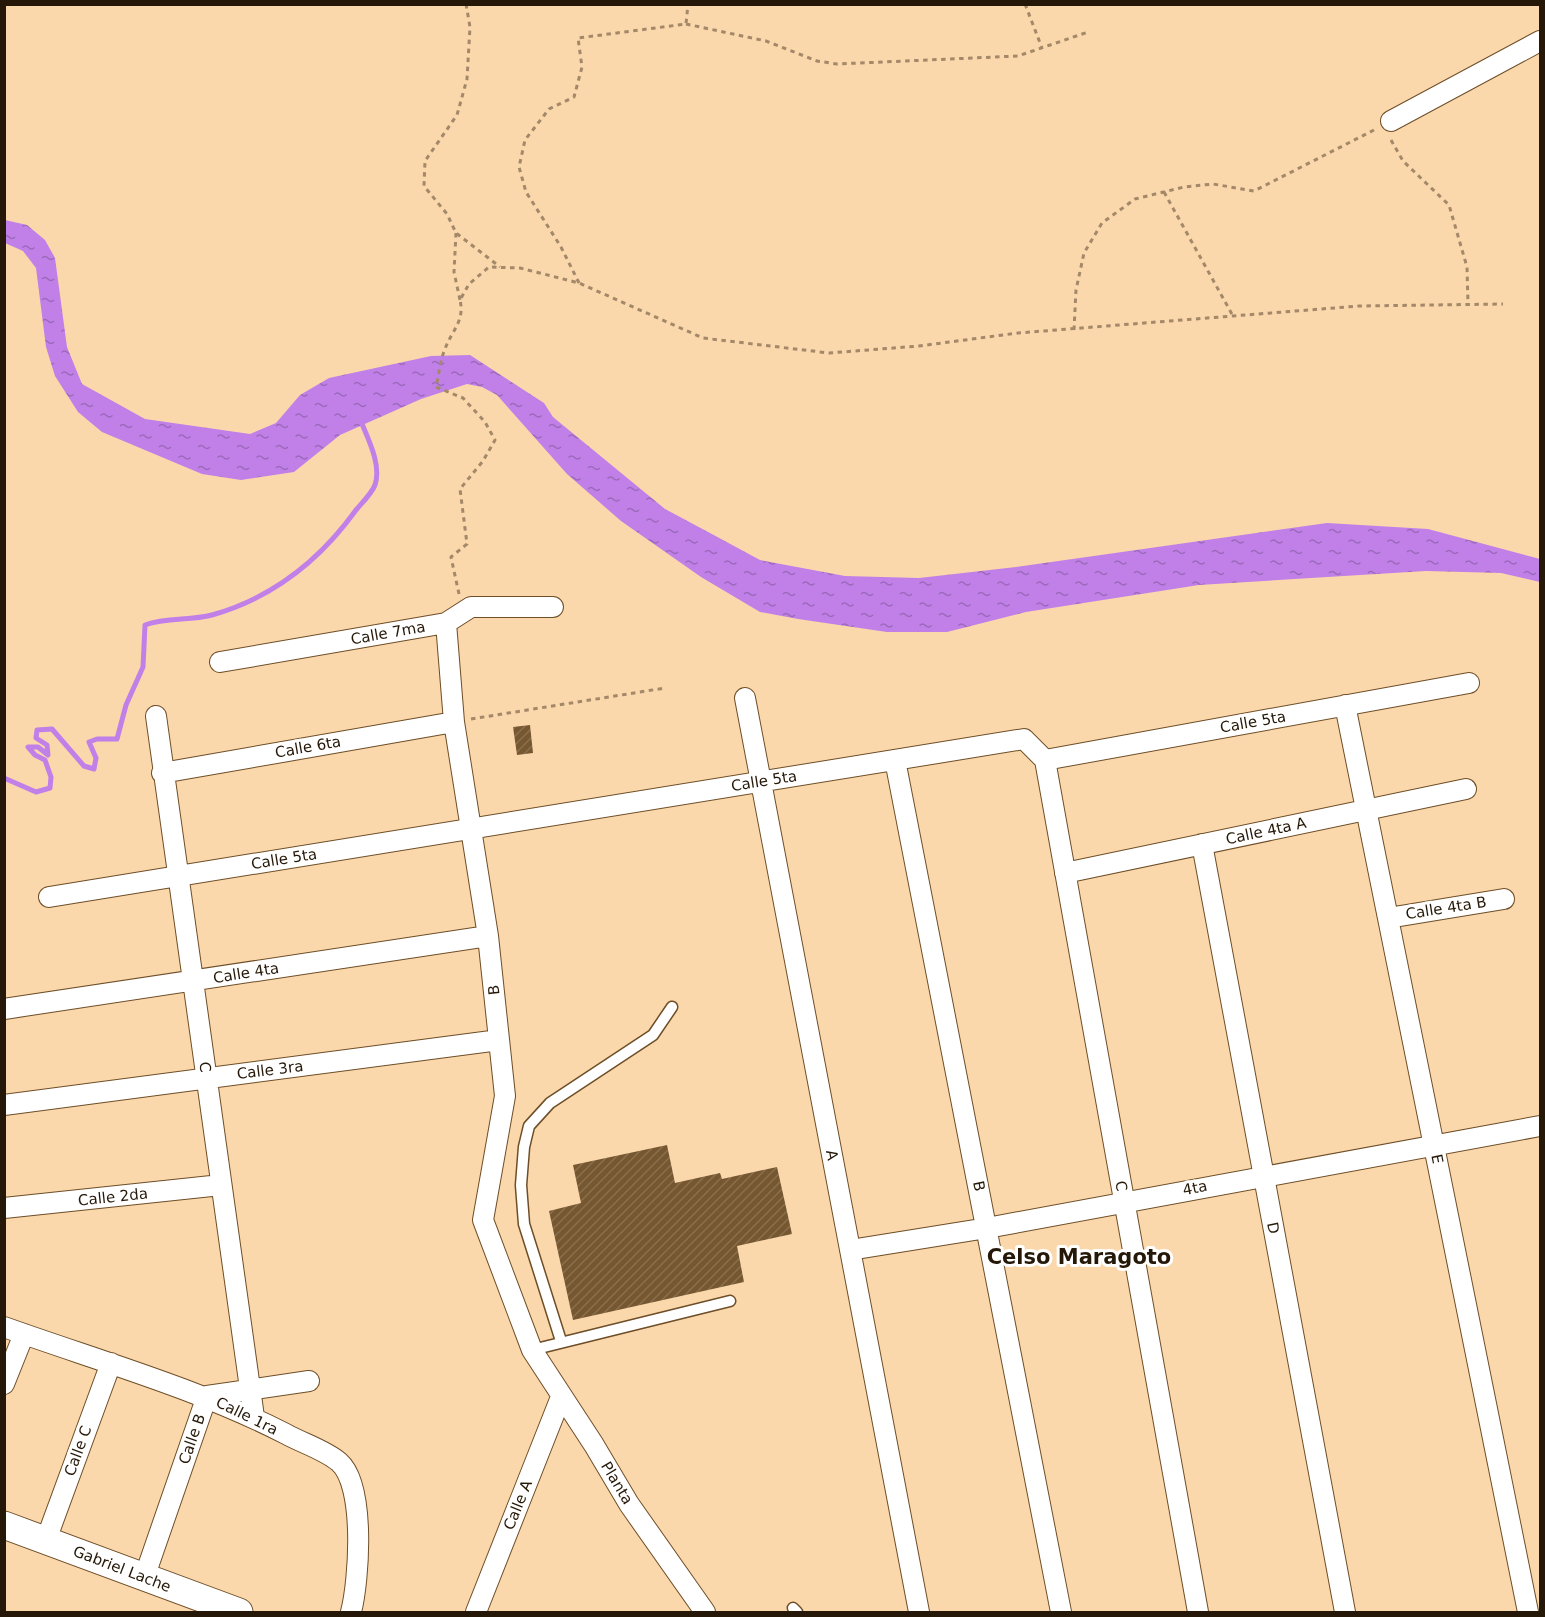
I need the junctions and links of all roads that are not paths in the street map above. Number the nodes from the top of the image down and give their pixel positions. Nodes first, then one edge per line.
1 (1540, 41) edge
2 (1387, 123) road end
3 (553, 607) dead end
4 (446, 623) junction
5 (220, 662) dead end
6 (1469, 683) dead end
7 (745, 698) dead end
8 (1345, 705) junction
9 (156, 716) dead end
10 (454, 722) junction
11 (1045, 759) junction
12 (895, 760) junction
13 (162, 773) junction
14 (761, 782) junction
15 (1466, 789) dead end
16 (1366, 810) junction
17 (471, 828) junction
18 (1202, 844) junction
19 (1065, 873) junction
20 (178, 876) junction
21 (49, 897) dead end
22 (1504, 899) dead end
23 (1388, 918) junction
24 (488, 936) junction
25 (192, 981) junction
26 (672, 1008) dead end
27 (4, 1009) edge
28 (499, 1040) junction
29 (206, 1078) junction
30 (4, 1105) edge
31 (1540, 1126) edge
32 (1434, 1144) junction
33 (1263, 1175) junction
34 (221, 1185) junction
35 (1124, 1202) junction
36 (4, 1208) edge
37 (987, 1228) junction
38 (850, 1250) junction
39 (730, 1301) dead end
40 (4, 1327) edge
41 (24, 1334) junction
42 (561, 1341) junction
43 (532, 1350) junction
44 (111, 1363) junction
45 (309, 1381) dead end
46 (4, 1384) edge
47 (250, 1389) junction
48 (207, 1396) junction
49 (561, 1397) junction
50 (254, 1418) junction
51 (4, 1525) edge
52 (46, 1540) junction
53 (144, 1578) junction
54 (1531, 1605) edge
55 (239, 1612) edge
56 (351, 1612) edge
57 (476, 1612) edge
58 (705, 1612) edge
59 (920, 1612) edge
60 (1061, 1612) edge
61 (1198, 1612) edge
62 (1345, 1612) edge

1 - 2 street
3 - 4 street, Calle 7ma
4 - 5 street, Calle 7ma
4 - 10 street, B
6 - 8 street, Calle 5ta
7 - 14 street, A
8 - 11 street, Calle 5ta
8 - 16 street, E
9 - 13 street, C
10 - 13 street, Calle 6ta
10 - 17 street, B
11 - 12 street, Calle 5ta
11 - 19 street, C
12 - 14 street, Calle 5ta
12 - 37 street, B
13 - 20 street, C
14 - 17 street, Calle 5ta
14 - 38 street, A
15 - 16 street, Calle 4ta A
16 - 18 street, Calle 4ta A
16 - 23 street, E
17 - 20 street, Calle 5ta
17 - 24 street, B
18 - 19 street, Calle 4ta A
18 - 33 street, D
19 - 35 street, C
20 - 21 street, Calle 5ta
20 - 25 street, C
22 - 23 street, Calle 4ta B
23 - 32 street, E
24 - 25 street, Calle 4ta
24 - 28 street, B
25 - 27 street, Calle 4ta
25 - 29 street, C
26 - 42 lane
28 - 29 street, Calle 3ra
28 - 43 street, B
29 - 30 street, Calle 3ra
29 - 34 street, C
31 - 32 street, 4ta
32 - 33 street, 4ta
32 - 54 street, E
33 - 35 street, 4ta
33 - 62 street, D
34 - 36 street, Calle 2da
34 - 47 street, C
35 - 37 street, 4ta
35 - 61 street, C
37 - 38 street, 4ta
37 - 60 street, B
38 - 59 street, A
39 - 42 lane
40 - 41 street, Calle 1ra
41 - 44 street, Calle 1ra
41 - 46 street
42 - 43 lane
43 - 49 street, Planta
44 - 48 street, Calle 1ra
44 - 52 street, Calle C
45 - 47 street, Calle B
47 - 48 street, Calle B
47 - 50 street, C
48 - 50 street, Calle 1ra
48 - 53 street, Calle B
49 - 57 street, Calle A
49 - 58 street, Planta
50 - 56 street, Calle 1ra
51 - 52 street, Gabriel Lache
52 - 53 street, Gabriel Lache
53 - 55 street, Gabriel Lache

